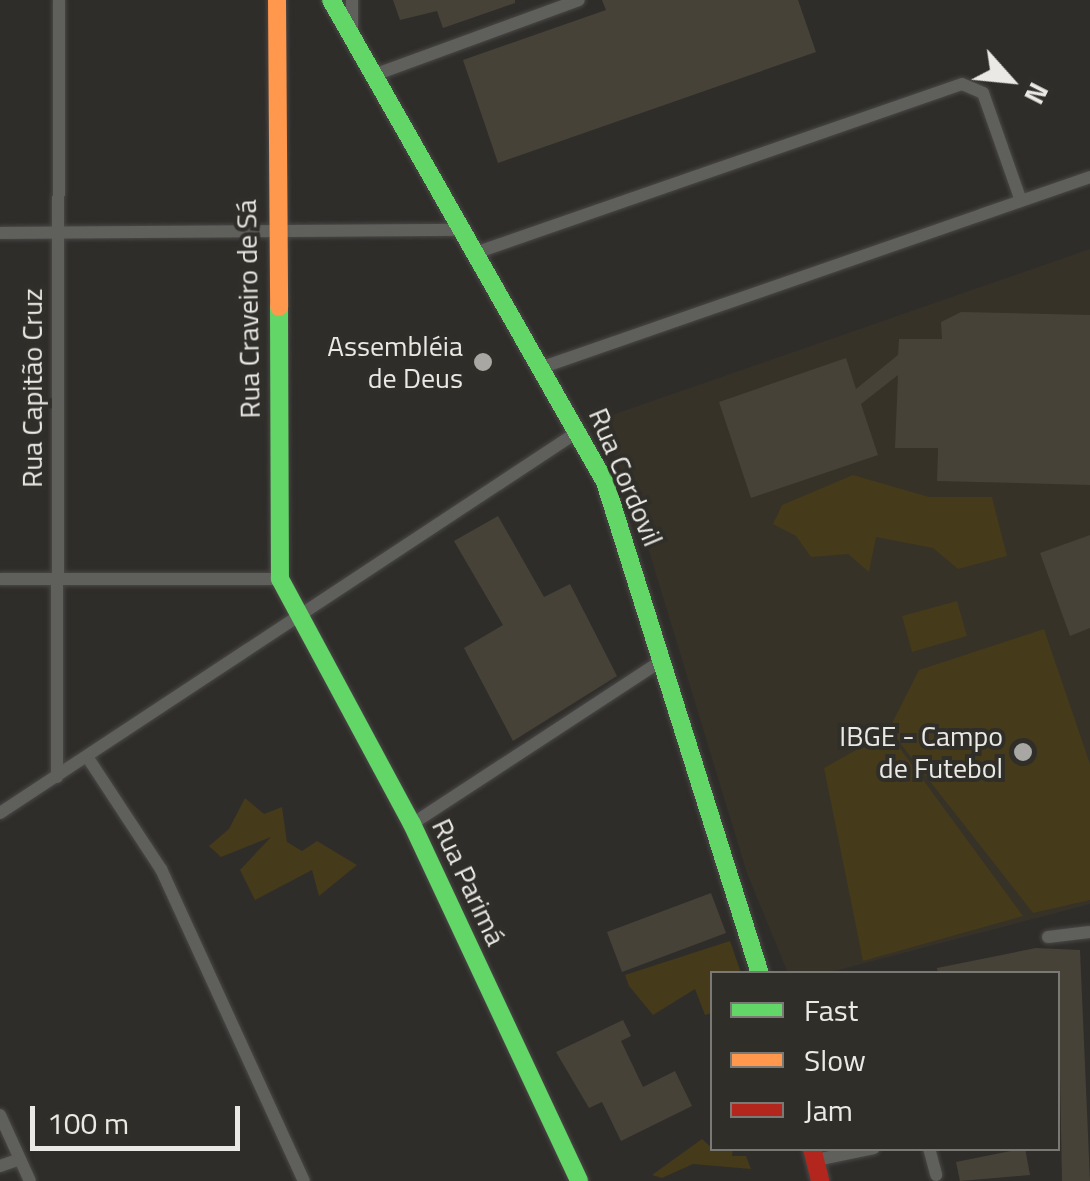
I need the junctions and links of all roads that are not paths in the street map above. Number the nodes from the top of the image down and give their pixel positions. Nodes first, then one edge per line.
1 (60, 0) edge
2 (276, 0) edge
3 (331, 0) edge
4 (352, 0) edge
5 (579, 0) edge
6 (352, 40) junction
7 (374, 74) junction
8 (1090, 177) edge
9 (1021, 201) junction
10 (464, 230) junction
11 (0, 233) edge
12 (57, 233) junction
13 (273, 234) junction
14 (478, 252) junction
15 (543, 367) junction
16 (579, 431) junction
17 (0, 579) edge
18 (280, 579) junction
19 (56, 580) junction
20 (296, 614) junction
21 (661, 661) junction
22 (88, 758) junction
23 (58, 777) junction
24 (0, 813) edge
25 (412, 824) junction
26 (1090, 932) edge
27 (1048, 936) dead end
28 (759, 971) edge
29 (0, 1115) edge
30 (844, 1151) edge
31 (930, 1151) edge
32 (814, 1154) edge
33 (20, 1158) junction
34 (0, 1166) edge
35 (936, 1175) dead end
36 (30, 1181) edge
37 (304, 1181) edge
38 (578, 1181) edge
39 (820, 1181) edge

1 - 12 street, Rua Capitão Cruz
2 - 13 street, Rua Craveiro de Sá
3 - 6 street, Rua Cordovil
4 - 6 street
5 - 7 street
6 - 7 street, Rua Cordovil
7 - 10 street, Rua Cordovil
8 - 9 street
9 - 14 street
9 - 15 street
10 - 13 street
10 - 14 street, Rua Cordovil
11 - 12 street
12 - 13 street
12 - 19 street, Rua Capitão Cruz
13 - 18 street, Rua Craveiro de Sá
14 - 15 street, Rua Cordovil
15 - 16 street, Rua Cordovil
16 - 20 street
16 - 21 street, Rua Cordovil
17 - 19 street
18 - 19 street
18 - 20 street, Rua Craveiro de Sá
19 - 23 street, Rua Capitão Cruz
20 - 22 street
20 - 25 street, Rua Parimá
21 - 25 street
21 - 28 street, Rua Cordovil
22 - 23 street
22 - 37 street
23 - 24 street
25 - 38 street, Rua Parimá
26 - 27 street
29 - 33 street
30 - 32 street
31 - 35 street
32 - 39 street
33 - 34 street
33 - 36 street

